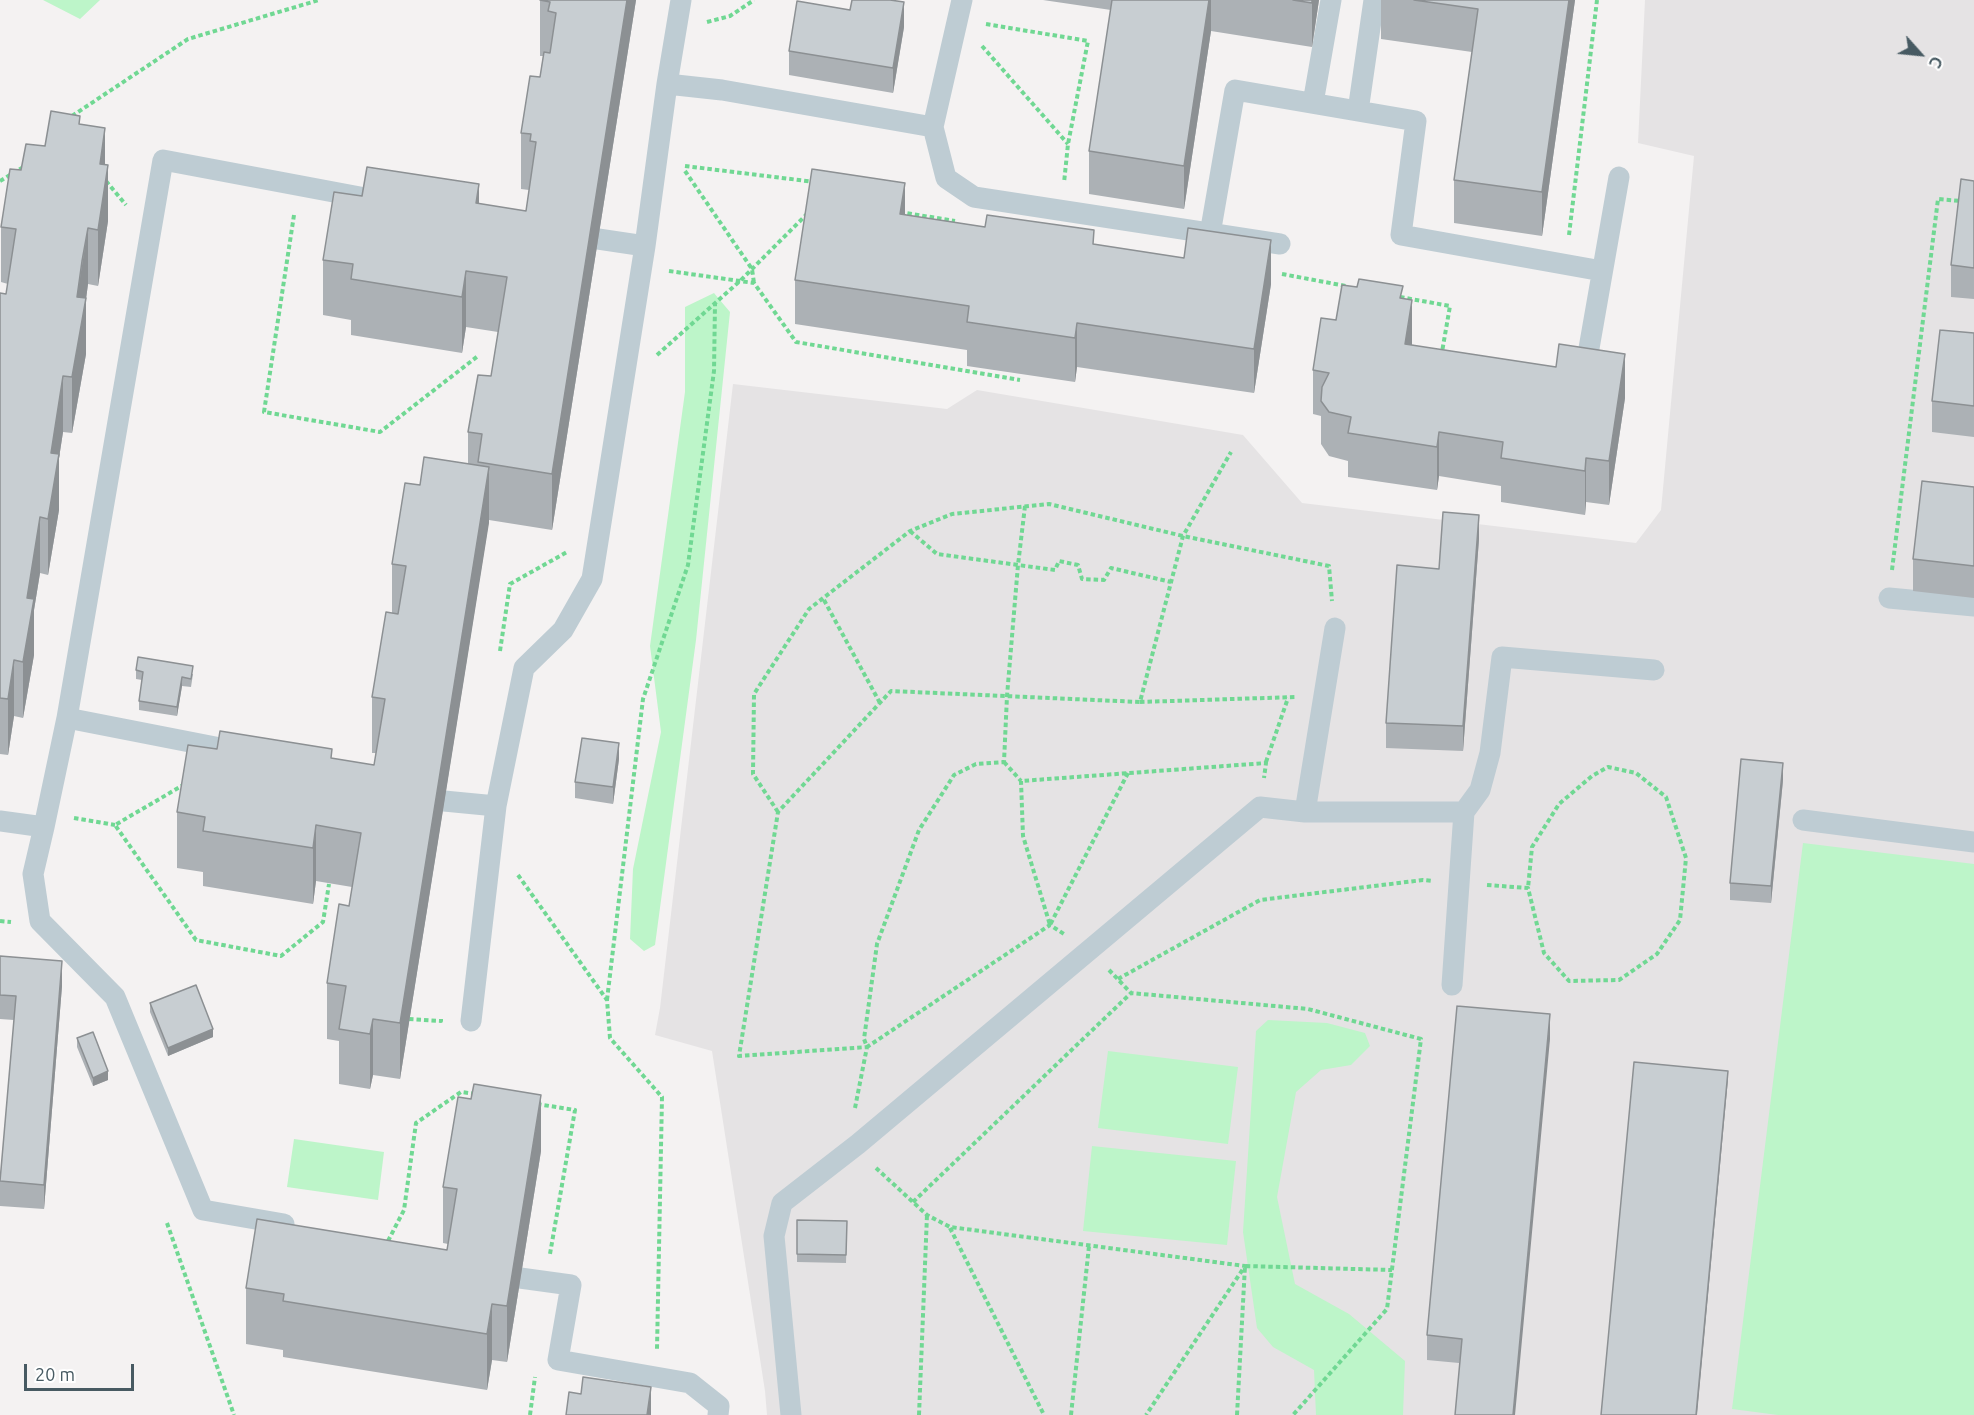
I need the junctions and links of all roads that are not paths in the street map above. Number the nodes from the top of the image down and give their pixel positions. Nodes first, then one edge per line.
1 (681, 0) edge
2 (1331, 0) edge
3 (1374, 0) edge
4 (960, 10) edge
5 (667, 84) junction
6 (1313, 104) junction
7 (1358, 111) junction
8 (933, 127) junction
9 (1619, 177) dead end
10 (382, 201) edge
11 (1210, 234) junction
12 (598, 239) edge
13 (1280, 244) dead end
14 (645, 246) junction
15 (1602, 271) junction
16 (1588, 354) edge
17 (1889, 597) road end
18 (1974, 606) edge
19 (1335, 628) road end
20 (1654, 670) dead end
21 (67, 718) junction
22 (262, 756) edge
23 (444, 801) edge
24 (496, 806) junction
25 (1305, 812) junction
26 (1464, 812) junction
27 (1803, 820) dead end
28 (0, 821) edge
29 (44, 827) junction
30 (1974, 842) edge
31 (1452, 985) dead end
32 (471, 1021) dead end
33 (307, 1228) edge
34 (520, 1278) edge
35 (718, 1415) edge
36 (791, 1415) edge

1 - 5 lane
2 - 6 lane
3 - 7 lane
4 - 8 lane
5 - 8 lane
5 - 14 lane
6 - 7 lane
6 - 11 lane
7 - 15 lane
8 - 11 lane
9 - 15 lane
10 - 21 lane
11 - 13 lane
12 - 14 lane
14 - 24 lane
15 - 16 lane
17 - 18 lane
19 - 25 lane
20 - 26 lane
21 - 22 lane
21 - 29 lane
23 - 24 lane
24 - 32 lane
25 - 26 lane
25 - 36 lane
26 - 31 lane
27 - 30 lane
28 - 29 lane
29 - 33 lane
34 - 35 lane

